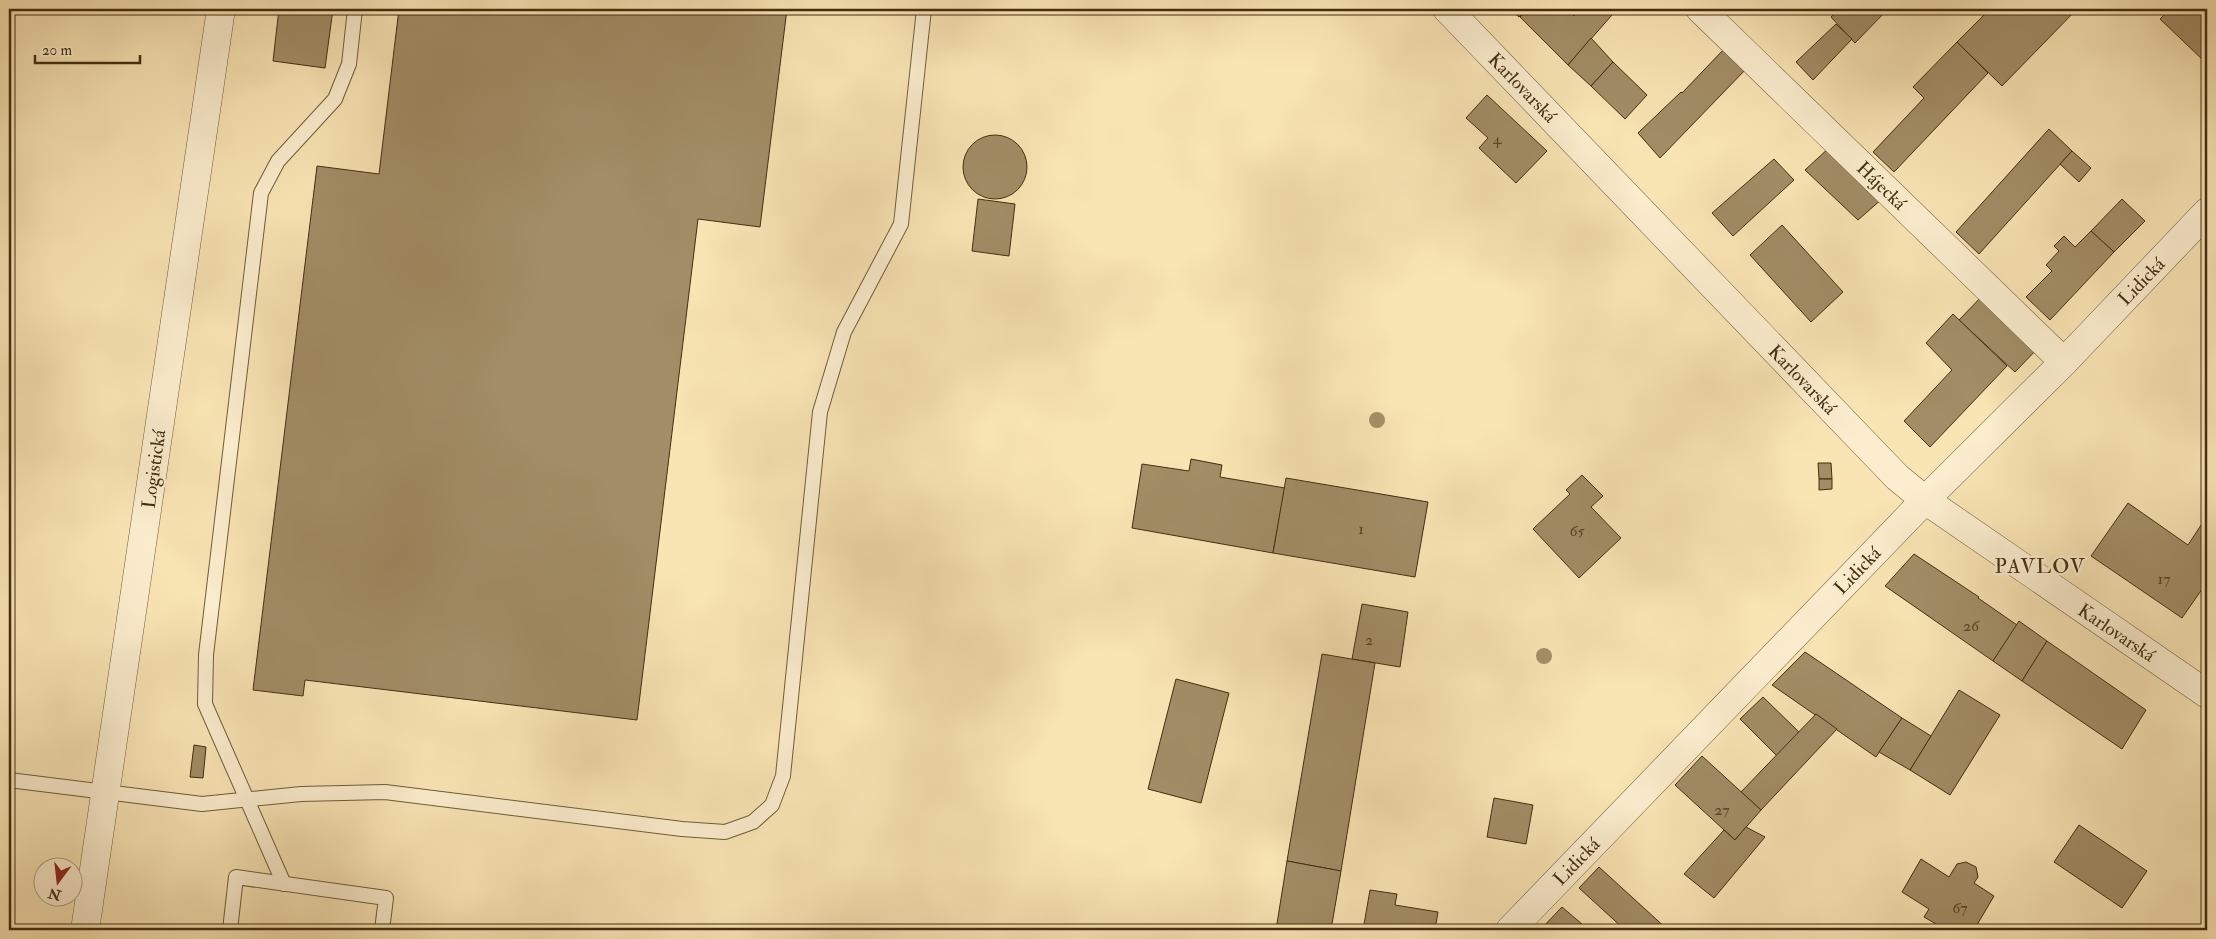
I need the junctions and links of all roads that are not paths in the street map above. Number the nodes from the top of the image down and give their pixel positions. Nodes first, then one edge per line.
1 (221, 9) edge
2 (355, 9) edge
3 (924, 9) edge
4 (1700, 9) edge
5 (1455, 12) edge
6 (2207, 212) edge
7 (2064, 362) junction
8 (1925, 500) junction
9 (2207, 694) edge
10 (9, 780) edge
11 (106, 793) junction
12 (248, 800) junction
13 (284, 884) junction
14 (85, 930) edge
15 (230, 930) edge
16 (382, 930) edge
17 (1510, 930) edge

1 - 11 street, Logistická
2 - 12 lane
3 - 12 lane
4 - 7 street, Hájecká
5 - 8 street, Karlovarská
6 - 7 street, Lidická
7 - 8 street, Lidická
8 - 9 street, Karlovarská
8 - 17 street, Lidická
10 - 11 lane
11 - 12 lane
11 - 14 street, Logistická
12 - 13 lane
13 - 15 lane
13 - 16 lane

